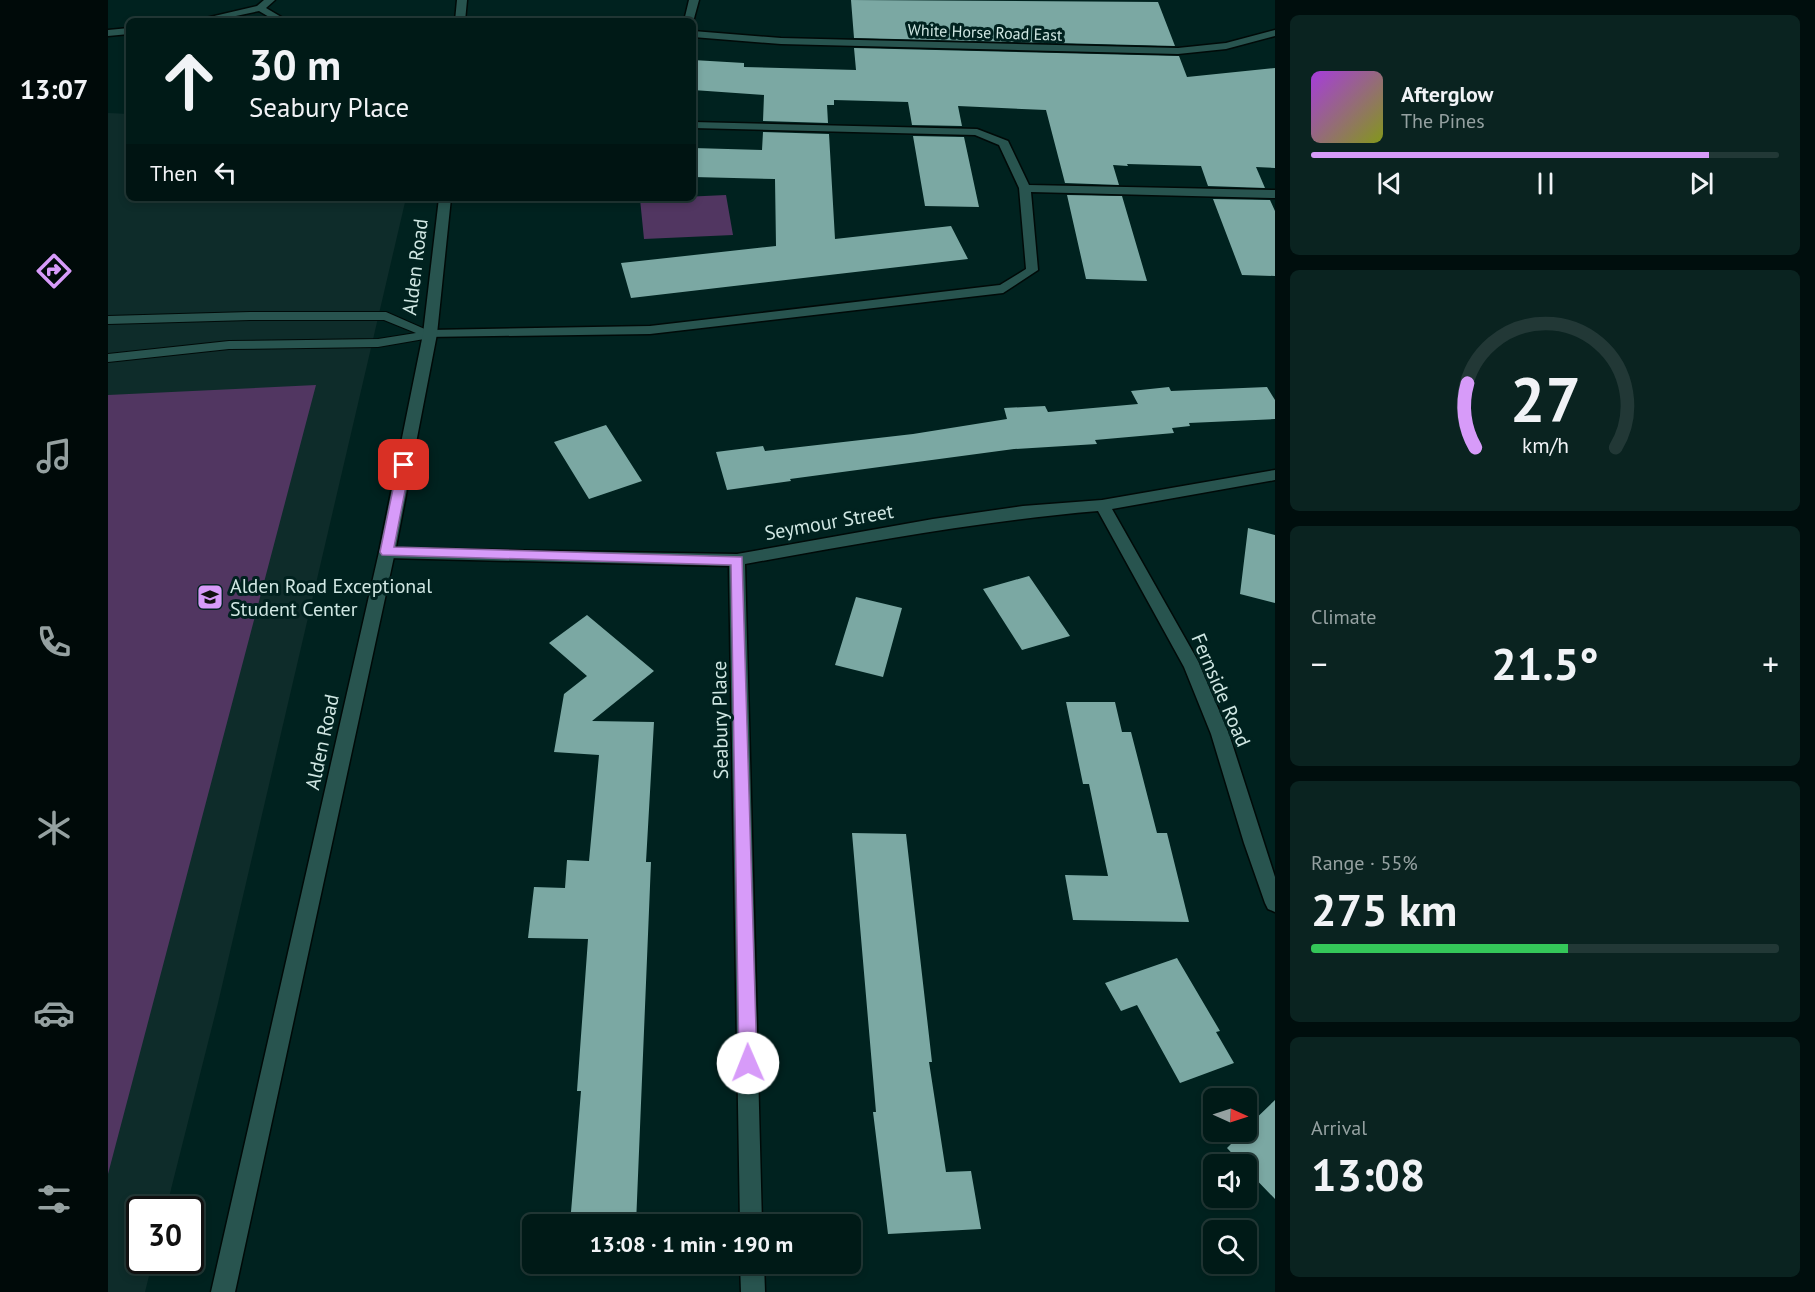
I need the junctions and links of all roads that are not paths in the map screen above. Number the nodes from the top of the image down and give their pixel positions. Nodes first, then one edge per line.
1 (270, 0) edge
2 (462, 0) edge
3 (694, 0) edge
4 (260, 8) junction
5 (212, 18) edge
6 (278, 18) edge
7 (460, 18) edge
8 (690, 18) edge
9 (126, 31) edge
10 (108, 33) edge
11 (1275, 33) edge
12 (696, 34) edge
13 (696, 125) edge
14 (1025, 188) junction
15 (1275, 194) edge
16 (445, 201) edge
17 (108, 320) edge
18 (430, 334) junction
19 (108, 358) edge
20 (1275, 475) edge
21 (1102, 506) junction
22 (387, 552) junction
23 (737, 560) junction
24 (1275, 903) edge
25 (751, 1214) edge
26 (752, 1274) edge
27 (223, 1292) edge
28 (753, 1292) edge

1 - 4 street
2 - 7 street
3 - 8 street
4 - 5 street
4 - 6 street
9 - 10 street
11 - 12 street, White Horse Road East
13 - 14 street
14 - 15 street
14 - 18 street
16 - 18 street, Alden Road
17 - 18 lane
18 - 19 lane
18 - 22 street, Alden Road
20 - 21 street, Seymour Street
21 - 23 street, Seymour Street
21 - 24 street, Fernside Road
22 - 23 street, Seymour Street
22 - 27 street, Alden Road
23 - 25 street, Seabury Place
26 - 28 street

